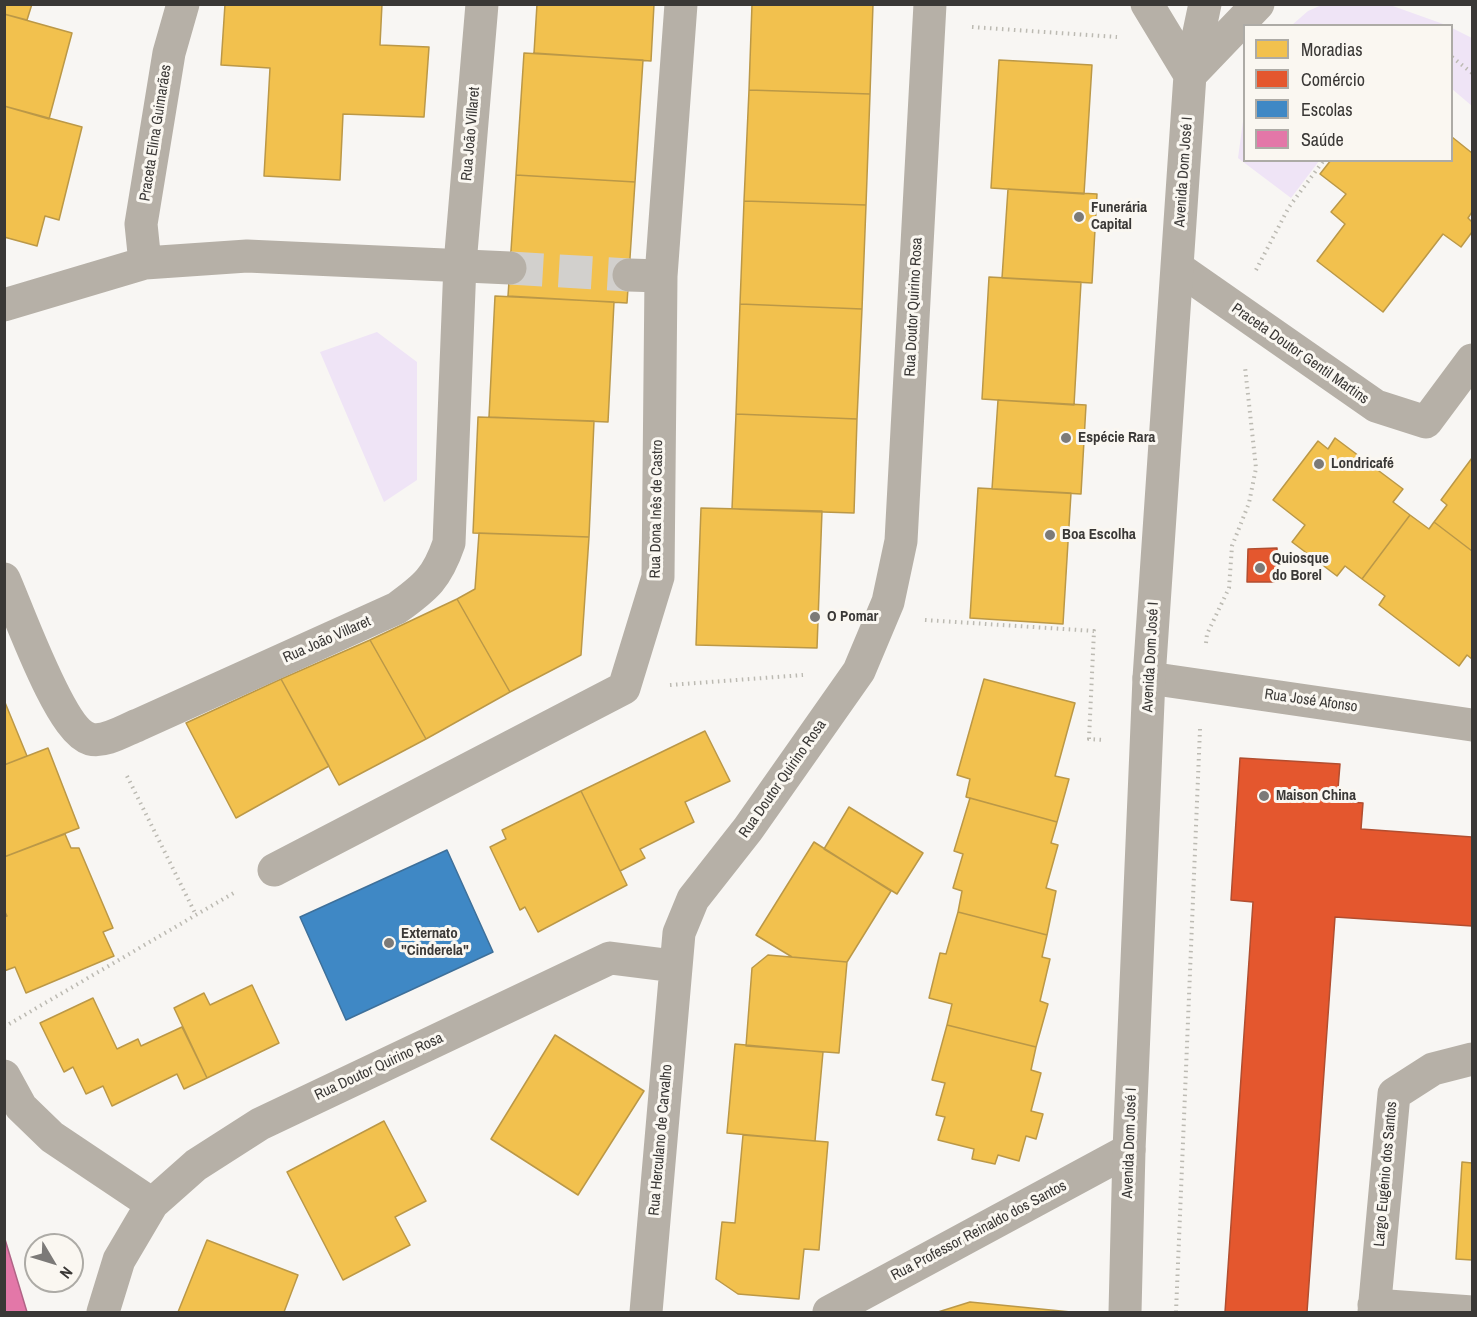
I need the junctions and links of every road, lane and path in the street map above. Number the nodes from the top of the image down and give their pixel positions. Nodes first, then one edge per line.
1 (183, 4) edge
2 (482, 4) edge
3 (681, 4) edge
4 (930, 4) edge
5 (1147, 4) edge
6 (1205, 4) edge
7 (1258, 4) edge
8 (1018, 30) dead end
9 (1106, 36) dead end
10 (1453, 58) edge
11 (1473, 73) edge
12 (1190, 75) junction
13 (145, 263) junction
14 (460, 264) junction
15 (510, 268) tunnel mouth
16 (1178, 268) junction
17 (4, 305) edge
18 (1473, 360) edge
19 (4, 579) edge
20 (881, 617) junction
21 (859, 671) junction
22 (1149, 678) junction
23 (624, 688) junction
24 (1473, 725) edge
25 (108, 737) junction
26 (1147, 742) junction
27 (274, 870) dead end
28 (674, 966) junction
29 (4, 1027) edge
30 (1473, 1059) edge
31 (4, 1076) edge
32 (1129, 1150) junction
33 (152, 1204) junction
34 (1374, 1309) edge
35 (103, 1312) edge
36 (646, 1312) edge
37 (829, 1312) edge
38 (1125, 1312) edge
39 (1473, 1312) edge

1 - 13 street, Praceta Elina Guimarães
2 - 14 street, Rua João Villaret
3 - 23 street, Rua Dona Inês de Castro
4 - 20 street, Rua Doutor Quirino Rosa
5 - 12 street
6 - 12 street, Avenida Dom José I
7 - 12 street
8 - 9 path
10 - 11 path
12 - 16 street, Avenida Dom José I
13 - 14 street
13 - 17 street
14 - 15 street
14 - 25 street, Rua João Villaret
16 - 18 street, Praceta Doutor Gentil Martins
16 - 22 street, Avenida Dom José I
19 - 25 street
20 - 21 street, Rua Doutor Quirino Rosa
20 - 26 path
21 - 23 path
21 - 28 street, Rua Doutor Quirino Rosa
22 - 24 street, Rua José Afonso
22 - 26 street, Avenida Dom José I
23 - 27 street
25 - 29 path
26 - 32 street, Avenida Dom José I
28 - 33 street, Rua Doutor Quirino Rosa
28 - 36 street, Rua Herculano de Carvalho
30 - 34 street, Largo Eugénio dos Santos
31 - 33 street
32 - 37 street, Rua Professor Reinaldo dos Santos
32 - 38 street, Avenida Dom José I
33 - 35 street, Rua Doutor Quirino Rosa
34 - 39 street, Largo Eugénio dos Santos

